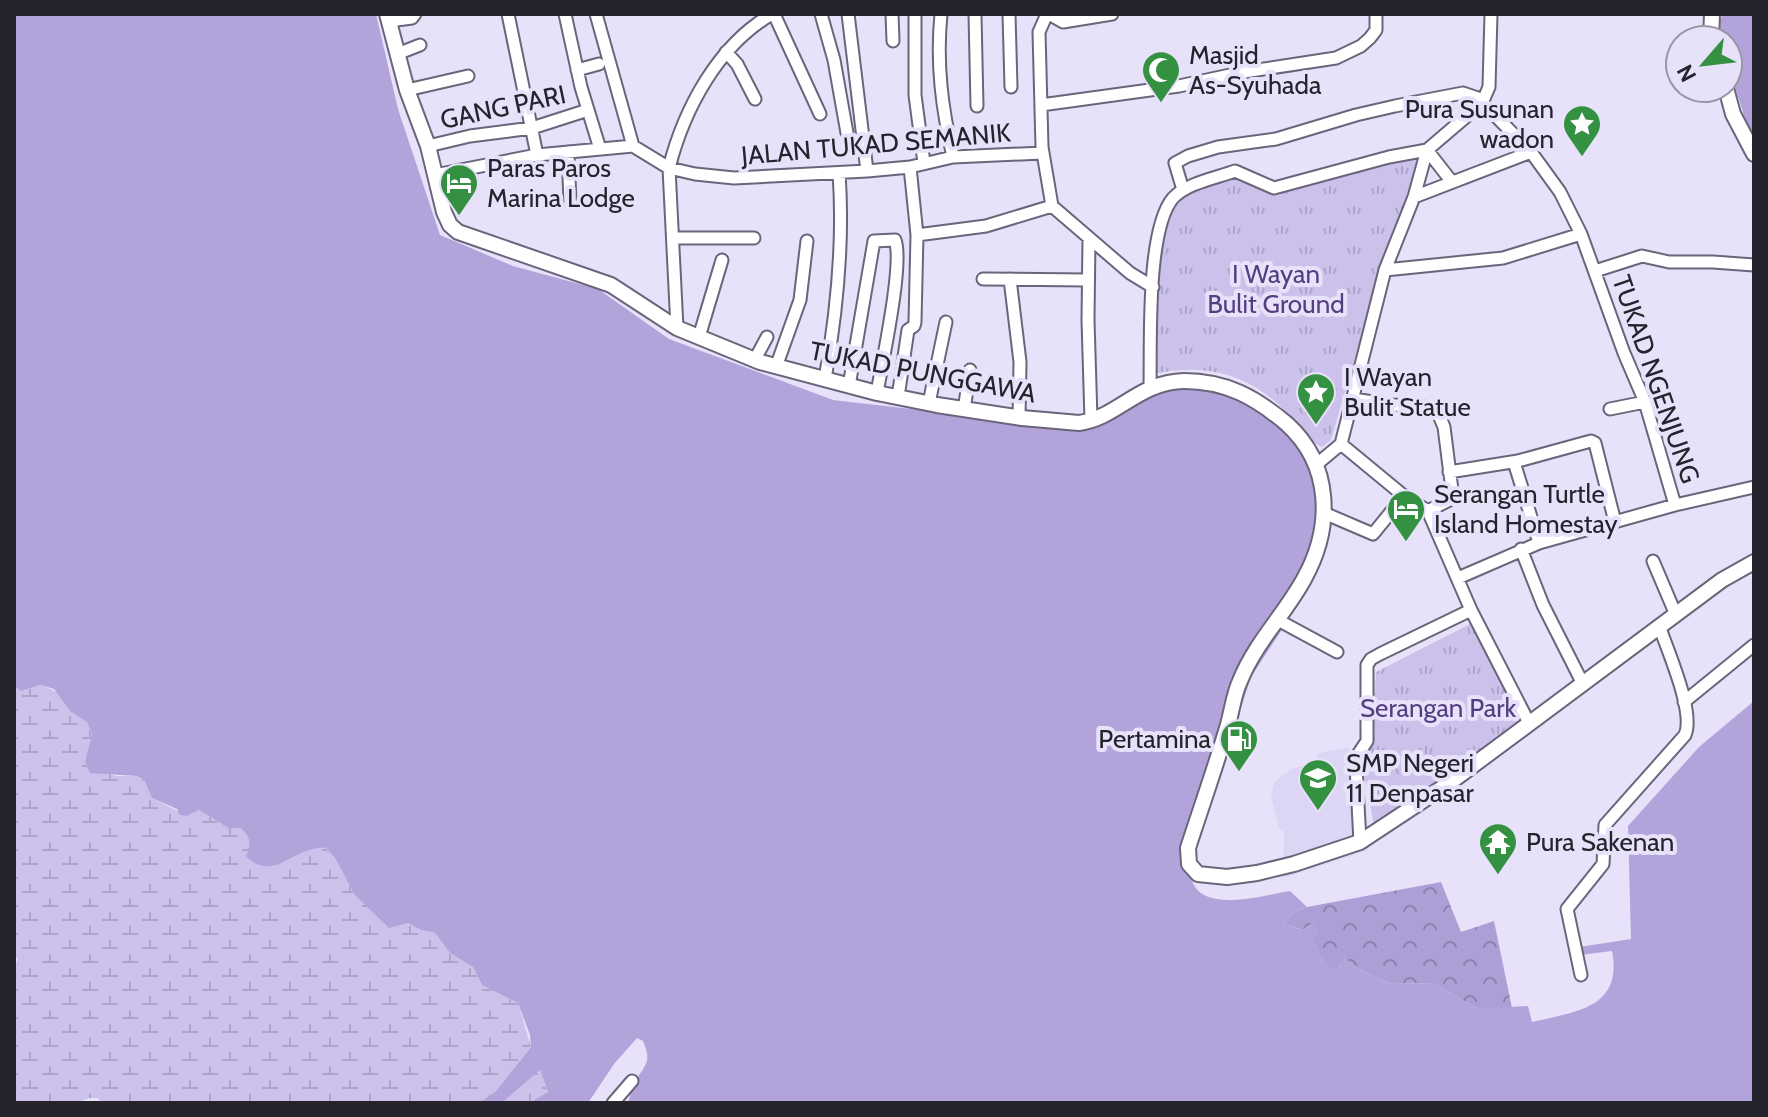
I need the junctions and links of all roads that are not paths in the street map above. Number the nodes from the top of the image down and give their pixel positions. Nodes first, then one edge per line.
1 (415, 14) edge
2 (508, 14) edge
3 (565, 14) edge
4 (596, 14) edge
5 (773, 14) edge
6 (821, 14) edge
7 (848, 14) edge
8 (892, 14) edge
9 (915, 14) edge
10 (941, 14) edge
11 (975, 14) edge
12 (1009, 14) edge
13 (1048, 14) edge
14 (1112, 14) edge
15 (1376, 14) edge
16 (1491, 14) edge
17 (388, 18) edge
18 (893, 41) dead end
19 (420, 45) dead end
20 (726, 52) junction
21 (397, 54) junction
22 (599, 64) dead end
23 (577, 70) junction
24 (468, 76) dead end
25 (1011, 87) dead end
26 (407, 90) junction
27 (755, 99) dead end
28 (1482, 103) junction
29 (1730, 104) edge
30 (1041, 105) junction
31 (977, 106) dead end
32 (588, 110) junction
33 (820, 114) dead end
34 (532, 128) junction
35 (847, 133) dead end
36 (428, 146) junction
37 (633, 146) junction
38 (600, 149) junction
39 (1427, 150) junction
40 (568, 152) junction
41 (1531, 152) junction
42 (1042, 153) junction
43 (1754, 154) edge
44 (537, 155) junction
45 (953, 157) junction
46 (924, 163) junction
47 (910, 167) junction
48 (669, 168) junction
49 (867, 171) junction
50 (839, 173) junction
51 (435, 175) junction
52 (1452, 182) junction
53 (1183, 190) junction
54 (1414, 197) junction
55 (570, 202) dead end
56 (1052, 206) junction
57 (1581, 234) junction
58 (917, 235) junction
59 (673, 238) junction
60 (754, 238) dead end
61 (1089, 239) junction
62 (807, 241) dead end
63 (722, 260) dead end
64 (1754, 265) edge
65 (897, 267) junction
66 (1385, 270) junction
67 (1595, 271) junction
68 (918, 272) junction
69 (983, 279) dead end
70 (1010, 279) junction
71 (1087, 280) junction
72 (1153, 287) junction
73 (946, 322) dead end
74 (677, 328) junction
75 (888, 328) junction
76 (908, 330) junction
77 (699, 337) junction
78 (767, 337) dead end
79 (754, 361) dead end
80 (776, 367) junction
81 (970, 370) dead end
82 (825, 379) junction
83 (849, 386) junction
84 (1150, 387) junction
85 (877, 393) junction
86 (898, 397) junction
87 (1353, 399) junction
88 (1645, 402) junction
89 (929, 403) junction
90 (1610, 409) dead end
91 (964, 410) junction
92 (1019, 418) junction
93 (1091, 420) junction
94 (1341, 444) junction
95 (1514, 462) junction
96 (1317, 464) junction
97 (1449, 472) junction
98 (1754, 487) edge
99 (1404, 496) junction
100 (1675, 505) junction
101 (1428, 511) junction
102 (1324, 513) junction
103 (1615, 522) junction
104 (1539, 543) junction
105 (1521, 549) junction
106 (1653, 561) dead end
107 (1754, 562) edge
108 (1458, 578) junction
109 (1471, 610) junction
110 (1676, 615) junction
111 (1276, 619) junction
112 (1660, 628) junction
113 (1754, 645) edge
114 (1337, 652) dead end
115 (1583, 684) junction
116 (1684, 702) junction
117 (1529, 723) junction
118 (1360, 842) junction
119 (1581, 975) dead end
120 (632, 1081) dead end
121 (613, 1103) edge

1 - 17 street
2 - 34 street
3 - 23 street
4 - 37 street
5 - 20 street
5 - 33 street
6 - 35 street
7 - 49 street
8 - 18 street
9 - 46 street
10 - 45 street
11 - 31 street
12 - 25 street
13 - 14 street
13 - 30 street, JALAN TUKAD SEMANIK
15 - 30 street
16 - 28 street
17 - 21 street, TUKAD PUNGGAWA
19 - 21 street
20 - 27 street
20 - 48 street
21 - 26 street, TUKAD PUNGGAWA
22 - 23 street
23 - 32 street
24 - 26 street
26 - 36 street, TUKAD PUNGGAWA
28 - 39 street
28 - 41 street, TUKAD NGENJUNG
28 - 53 street
29 - 43 street
30 - 42 street, JALAN TUKAD SEMANIK
32 - 34 street, GANG PARI
32 - 38 street
34 - 36 street, GANG PARI
34 - 44 street
36 - 51 street, TUKAD PUNGGAWA
37 - 38 street
37 - 48 street, JALAN TUKAD SEMANIK
38 - 40 street
39 - 52 street
39 - 53 street
39 - 54 street
40 - 44 street
40 - 55 street
41 - 52 street
41 - 57 street, TUKAD NGENJUNG
42 - 45 street, JALAN TUKAD SEMANIK
42 - 56 street, JALAN TUKAD SEMANIK
44 - 51 street
45 - 46 street, JALAN TUKAD SEMANIK
46 - 47 street, JALAN TUKAD SEMANIK
47 - 49 street, JALAN TUKAD SEMANIK
47 - 58 street
48 - 50 street, JALAN TUKAD SEMANIK
48 - 59 street
49 - 50 street, JALAN TUKAD SEMANIK
50 - 82 street
51 - 74 street, TUKAD PUNGGAWA
52 - 54 street
53 - 72 street
54 - 66 street
56 - 58 street
56 - 61 street
57 - 66 street
57 - 67 street, TUKAD NGENJUNG
58 - 68 street
59 - 60 street
59 - 74 street
61 - 71 street
61 - 72 street
62 - 80 street
63 - 77 street
64 - 67 street
65 - 68 street
65 - 75 street
65 - 83 street
66 - 87 street
67 - 88 street, TUKAD NGENJUNG
68 - 76 street
69 - 70 street
70 - 71 street
70 - 92 street
71 - 93 street
72 - 84 street
73 - 89 street
74 - 77 street, TUKAD PUNGGAWA
75 - 76 street
75 - 85 street
76 - 86 street
77 - 80 street, TUKAD PUNGGAWA
78 - 79 street
80 - 82 street, TUKAD PUNGGAWA
81 - 91 street
82 - 83 street, TUKAD PUNGGAWA
83 - 85 street, TUKAD PUNGGAWA
84 - 93 street, TUKAD PUNGGAWA
84 - 96 street, TUKAD PUNGGAWA
85 - 86 street, TUKAD PUNGGAWA
86 - 89 street, TUKAD PUNGGAWA
87 - 94 street
87 - 97 street
88 - 90 street
88 - 100 street, TUKAD NGENJUNG
89 - 91 street, TUKAD PUNGGAWA
91 - 92 street, TUKAD PUNGGAWA
92 - 93 street, TUKAD PUNGGAWA
94 - 96 street
94 - 99 street
95 - 97 street
95 - 103 street
95 - 104 street
96 - 102 street, TUKAD PUNGGAWA
97 - 101 street
98 - 100 street
99 - 101 street
99 - 102 street
100 - 103 street, TUKAD NGENJUNG
101 - 108 street
102 - 111 street, TUKAD PUNGGAWA
103 - 104 street, TUKAD NGENJUNG
104 - 105 street, TUKAD NGENJUNG
105 - 108 street, TUKAD NGENJUNG
105 - 115 street
106 - 110 street
107 - 110 street, TUKAD PUNGGAWA
108 - 109 street
109 - 117 street
109 - 118 street
110 - 112 street, TUKAD PUNGGAWA
111 - 114 street
111 - 118 street, TUKAD PUNGGAWA
112 - 115 street, TUKAD PUNGGAWA
112 - 116 street
113 - 116 street
115 - 117 street, TUKAD PUNGGAWA
116 - 119 street
117 - 118 street, TUKAD PUNGGAWA
120 - 121 street

